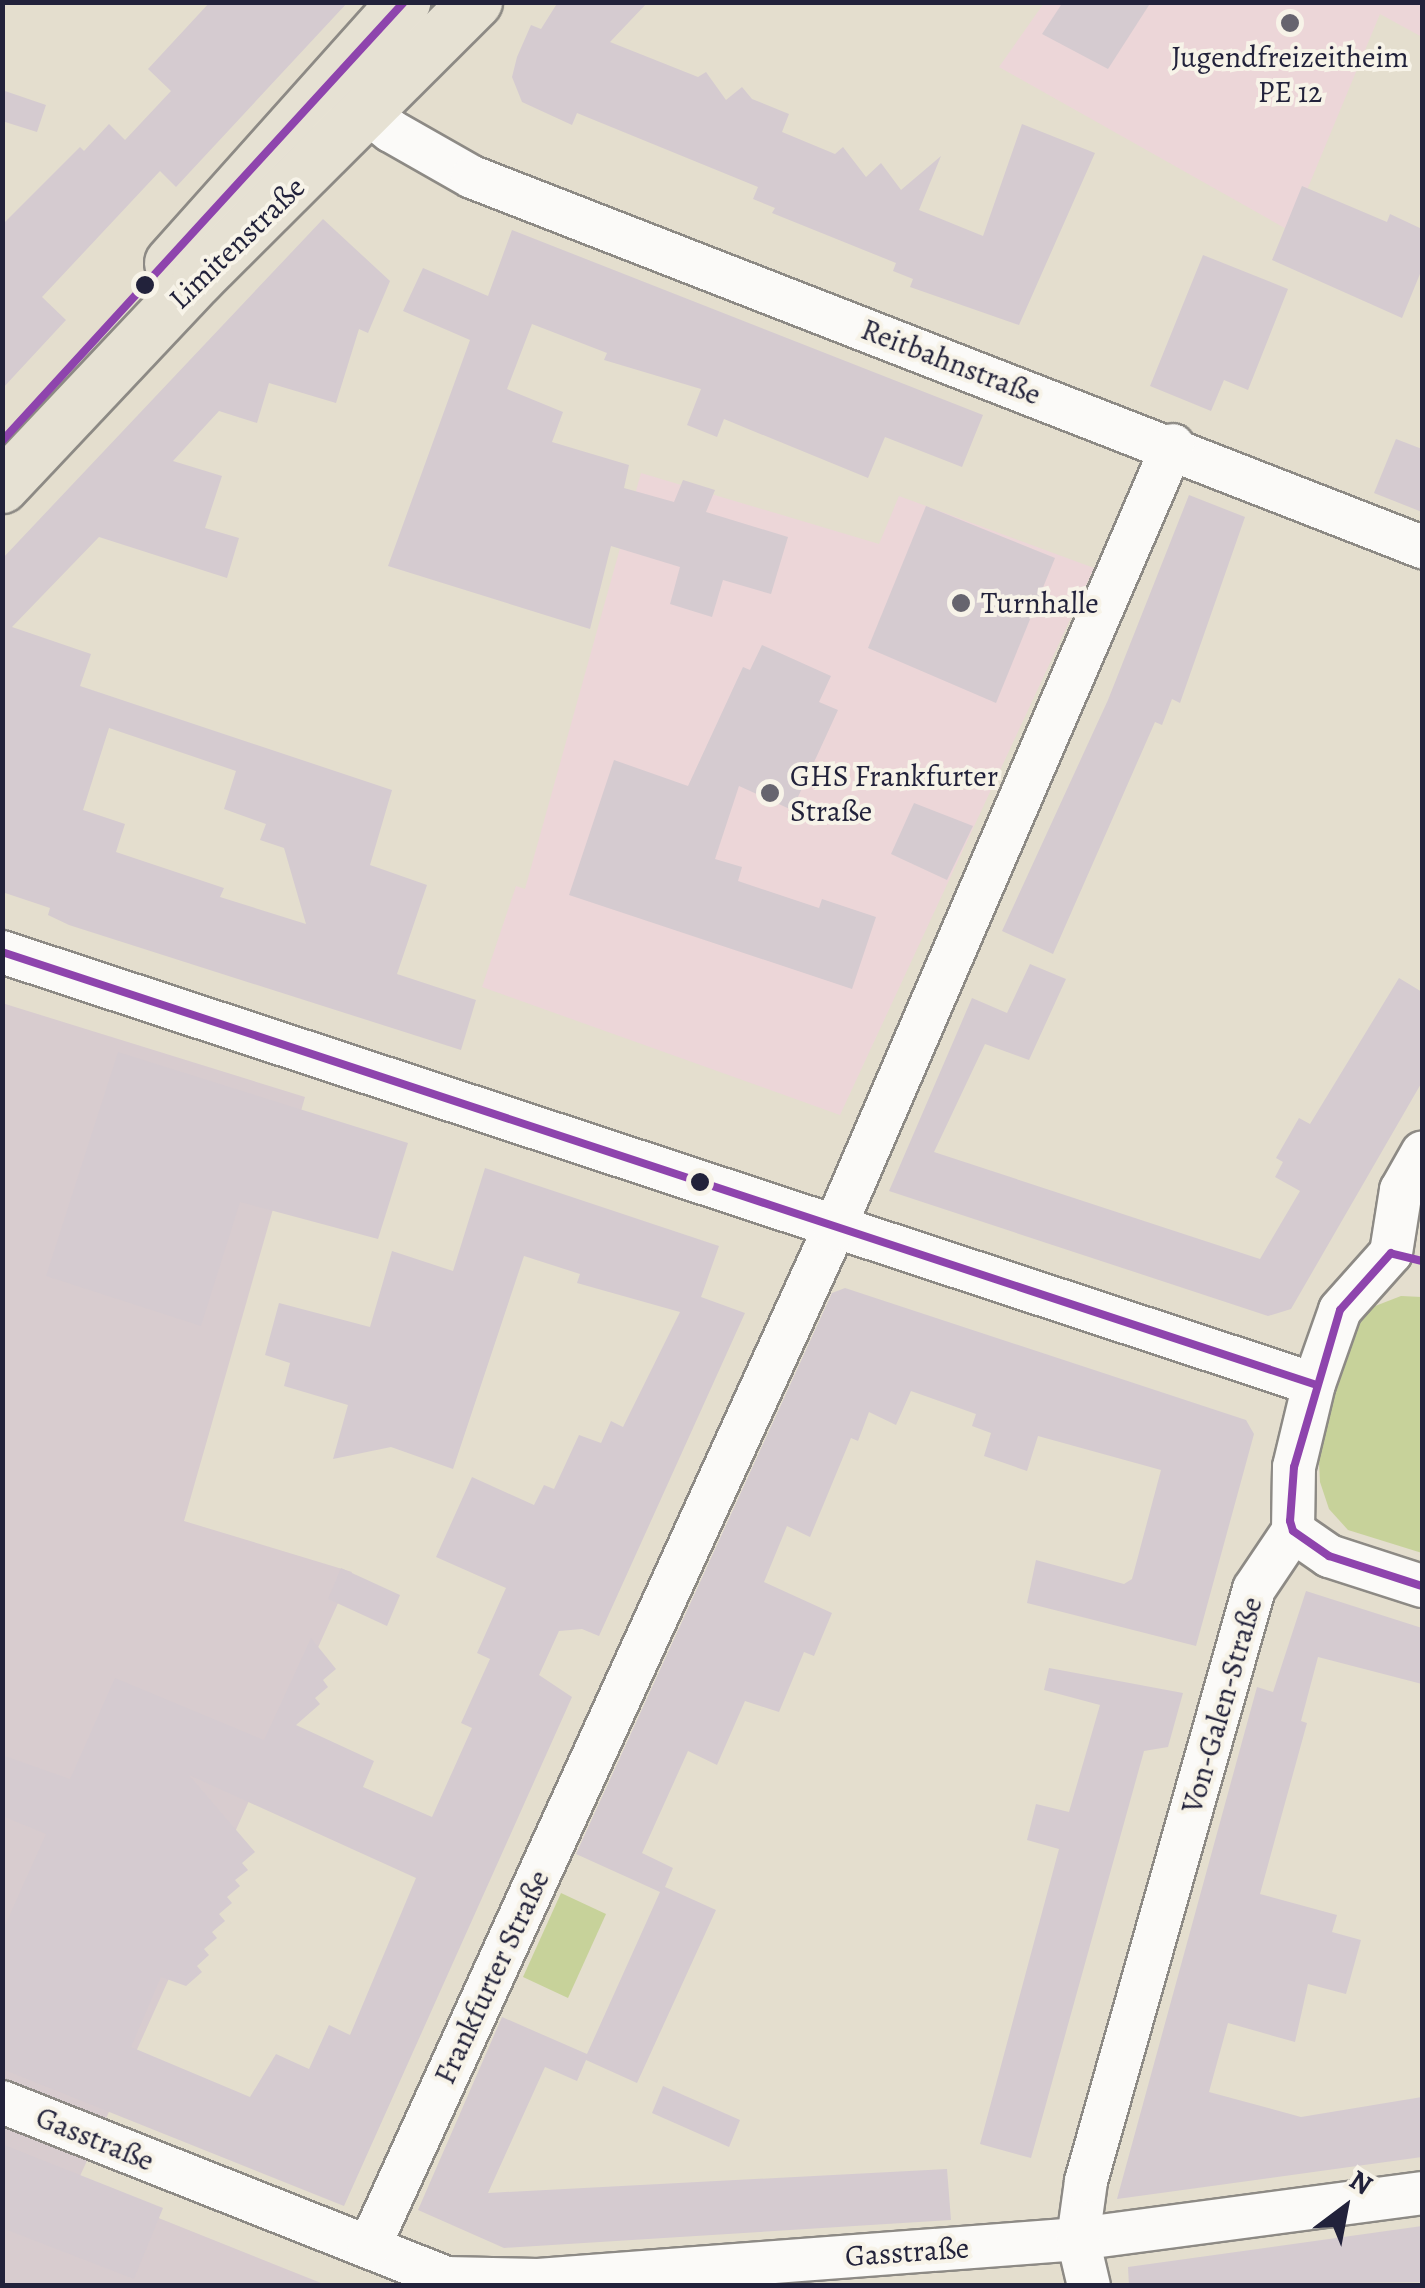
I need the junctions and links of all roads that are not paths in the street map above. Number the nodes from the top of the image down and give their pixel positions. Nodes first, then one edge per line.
1 (404, 2) edge
2 (476, 2) edge
3 (328, 81) junction
4 (368, 114) junction
5 (2, 442) edge
6 (1173, 445) junction
7 (2, 488) edge
8 (1422, 548) edge
9 (2, 952) edge
10 (1422, 1153) edge
11 (834, 1229) junction
12 (1407, 1257) edge
13 (1314, 1384) junction
14 (1293, 1531) junction
15 (1422, 1586) edge
16 (2, 2102) edge
17 (1422, 2193) edge
18 (1078, 2239) junction
19 (368, 2247) junction
20 (1089, 2286) edge

1 - 3 main road, Limitenstraße
2 - 4 main road, Limitenstraße
3 - 4 street, Reitbahnstraße
3 - 5 main road, Limitenstraße
4 - 6 street, Reitbahnstraße
4 - 7 main road, Limitenstraße
6 - 8 street, Reitbahnstraße
6 - 11 street, Frankfurter Straße
9 - 11 street
10 - 12 street
11 - 13 street
11 - 19 street, Frankfurter Straße
12 - 13 street
13 - 14 street
14 - 15 street
14 - 18 street, Von-Galen-Straße
16 - 19 street, Gasstraße
17 - 18 street, Gasstraße
18 - 19 street, Gasstraße
18 - 20 street, Von-Galen-Straße

